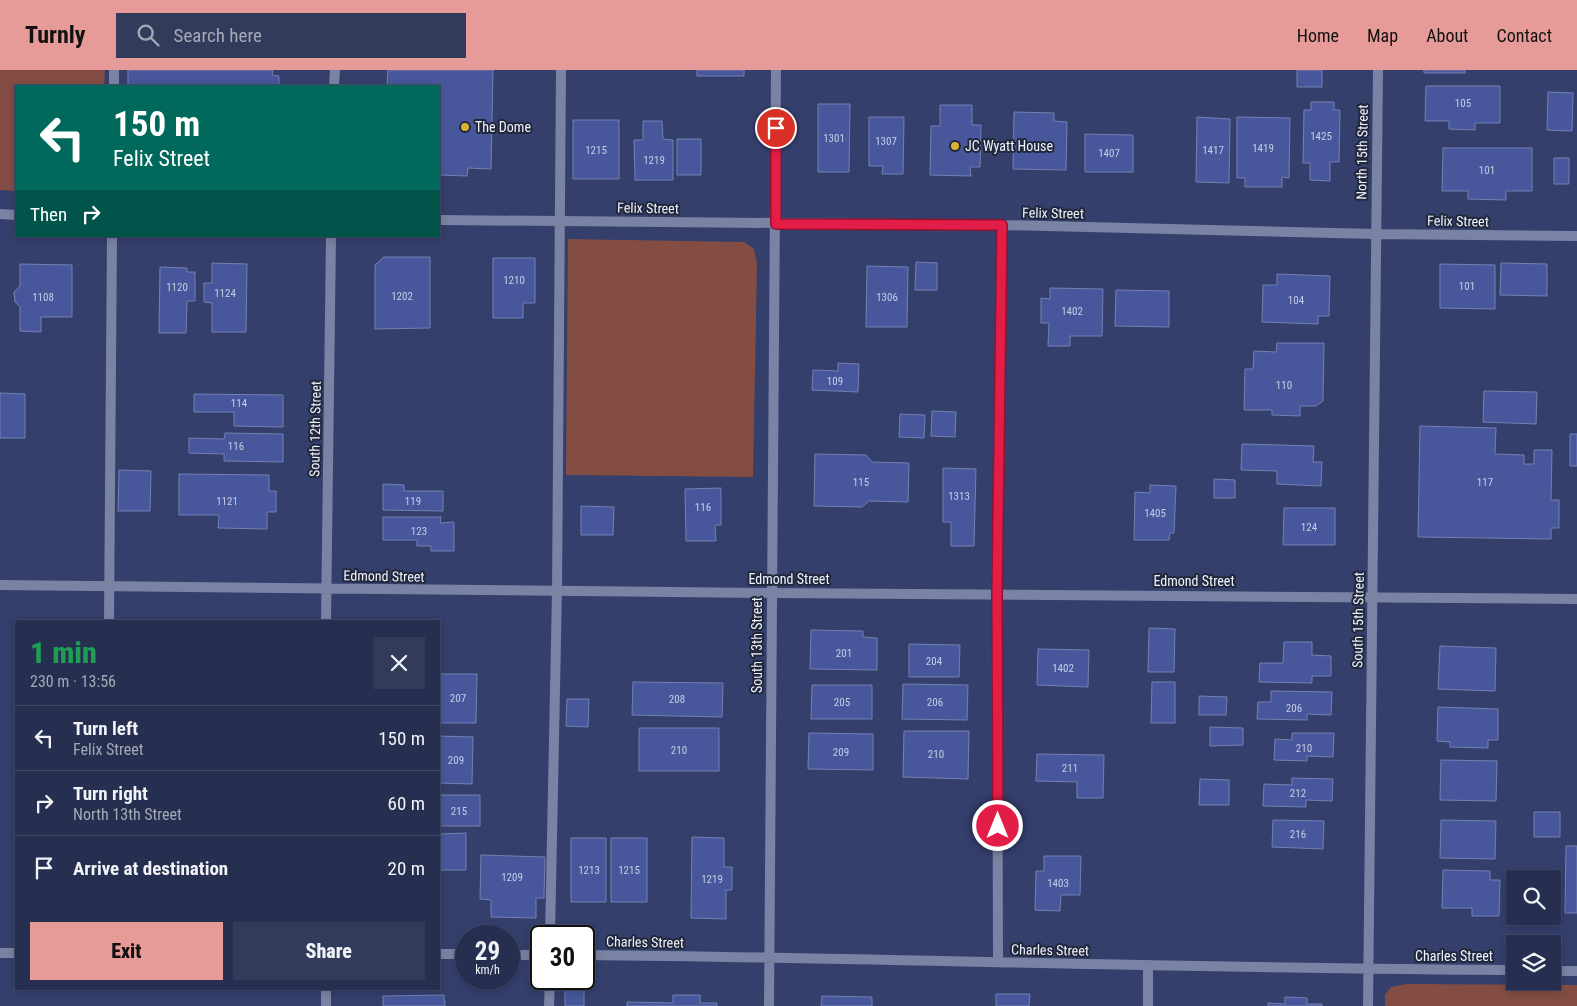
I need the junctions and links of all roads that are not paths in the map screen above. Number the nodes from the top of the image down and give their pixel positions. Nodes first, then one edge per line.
1 (114, 70) edge
2 (335, 70) edge
3 (561, 70) edge
4 (776, 70) edge
5 (1378, 70) edge
6 (114, 85) edge
7 (334, 85) edge
8 (0, 214) edge
9 (15, 215) edge
10 (440, 220) edge
11 (559, 221) junction
12 (776, 224) junction
13 (1002, 225) junction
14 (1375, 234) junction
15 (1577, 236) edge
16 (112, 237) edge
17 (331, 237) edge
18 (0, 585) edge
19 (110, 587) junction
20 (326, 589) junction
21 (557, 591) junction
22 (771, 593) junction
23 (997, 594) junction
24 (1372, 596) junction
25 (1577, 599) edge
26 (109, 620) edge
27 (326, 620) edge
28 (550, 925) edge
29 (0, 953) edge
30 (15, 953) edge
31 (440, 954) edge
32 (455, 954) edge
33 (595, 955) edge
34 (769, 957) junction
35 (998, 962) junction
36 (1148, 965) junction
37 (1368, 970) junction
38 (1506, 970) edge
39 (1561, 970) edge
40 (1577, 971) edge
41 (326, 990) edge
42 (550, 990) edge
43 (326, 1006) edge
44 (550, 1006) edge
45 (769, 1006) edge
46 (1148, 1006) edge
47 (1368, 1006) edge

1 - 6 street
2 - 7 street
3 - 11 street
4 - 12 street, South 13th Street
5 - 14 street, North 15th Street
8 - 9 street
10 - 11 street, Felix Street
11 - 12 street, Felix Street
11 - 21 street
12 - 13 street, Felix Street
12 - 22 street, South 13th Street
13 - 14 street, Felix Street
13 - 23 street
14 - 15 street, Felix Street
14 - 24 street, South 15th Street
16 - 19 street
17 - 20 street, South 12th Street
18 - 19 street, Edmond Street
19 - 20 street, Edmond Street
19 - 26 street
20 - 21 street, Edmond Street
20 - 27 street, South 12th Street
21 - 22 street, Edmond Street
21 - 28 street
22 - 23 street, Edmond Street
22 - 34 street, South 13th Street
23 - 24 street, Edmond Street
23 - 35 street
24 - 25 street, Edmond Street
24 - 37 street, South 15th Street
29 - 30 street
31 - 32 street
33 - 34 street, Charles Street
34 - 35 street, Charles Street
34 - 45 street, South 13th Street
35 - 36 street, Charles Street
36 - 37 street, Charles Street
36 - 46 street
37 - 38 street, Charles Street
37 - 47 street, South 15th Street
39 - 40 street
41 - 43 street
42 - 44 street

